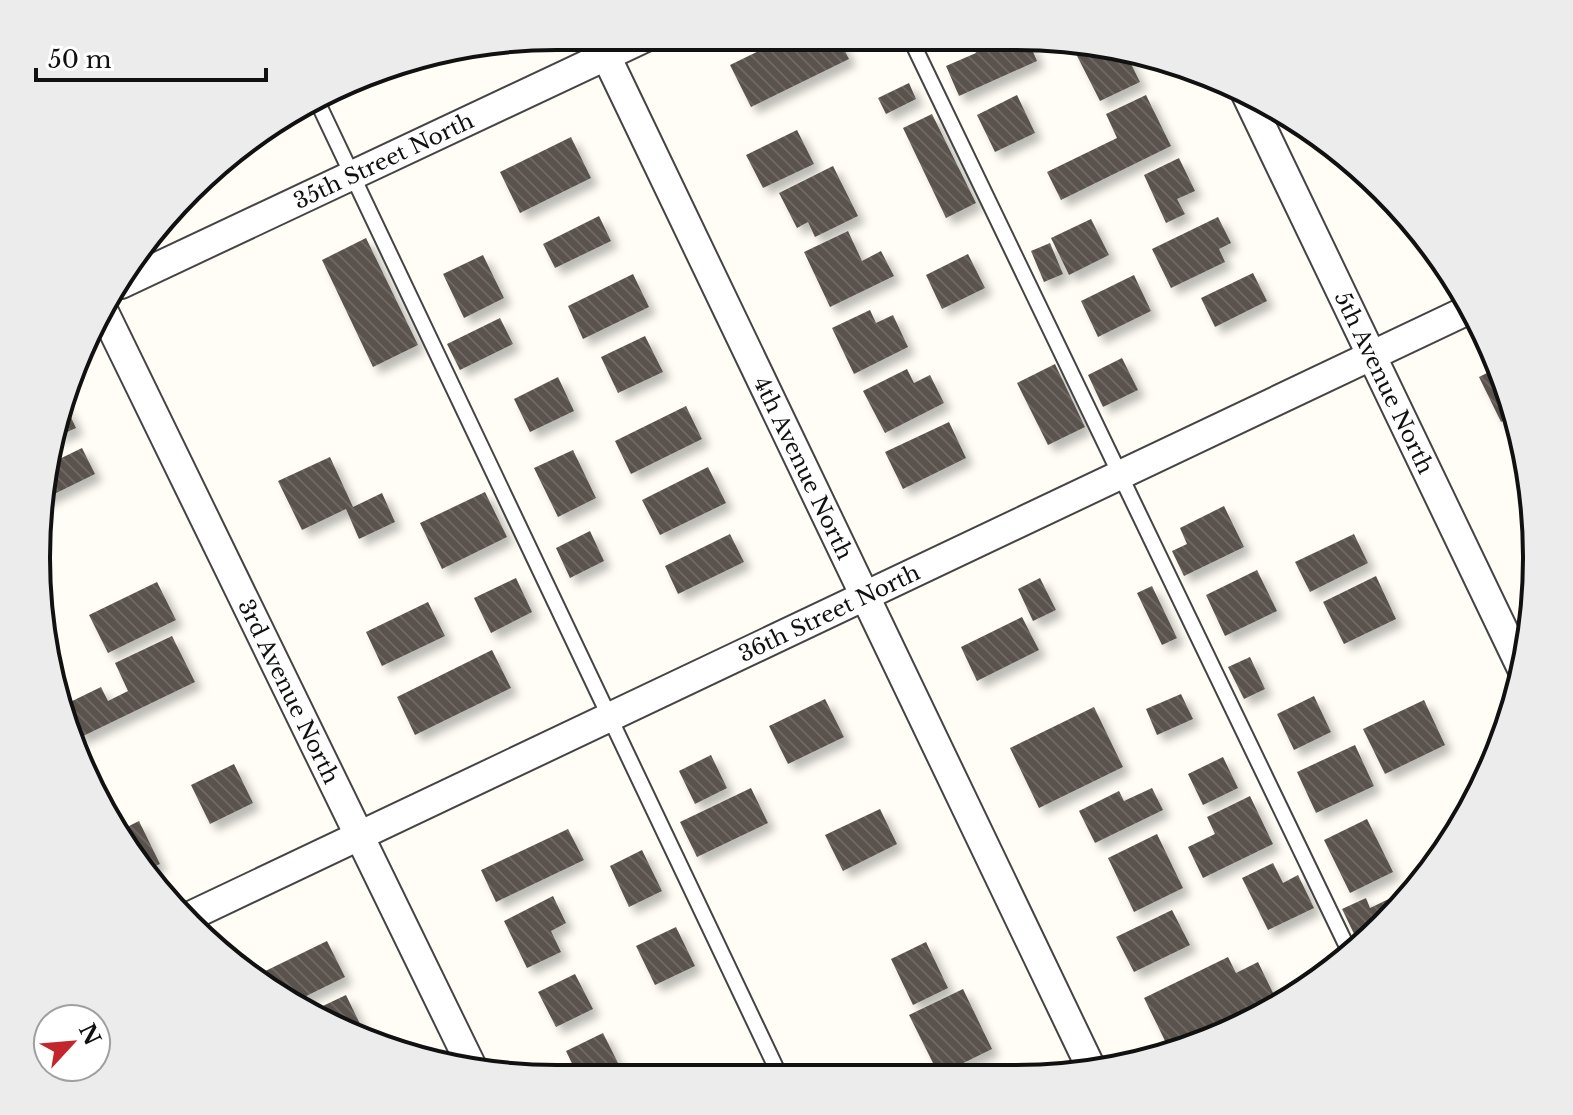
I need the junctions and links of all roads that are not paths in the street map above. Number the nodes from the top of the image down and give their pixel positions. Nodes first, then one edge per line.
1 (593, 50) edge
2 (603, 50) edge
3 (916, 50) edge
4 (321, 109) edge
5 (1253, 109) edge
6 (352, 176) junction
7 (135, 277) edge
8 (1460, 314) edge
9 (108, 321) edge
10 (1372, 356) junction
11 (1120, 475) junction
12 (864, 596) junction
13 (1514, 652) edge
14 (610, 716) junction
15 (359, 836) junction
16 (196, 913) edge
17 (1345, 943) edge
18 (467, 1057) edge
19 (1087, 1060) edge
20 (775, 1065) edge

1 - 6 street, 35th Street North
2 - 12 street, 4th Avenue North
3 - 11 lane
4 - 6 lane
5 - 10 street, 5th Avenue North
6 - 7 street, 35th Street North
6 - 14 lane
8 - 10 street, 36th Street North
9 - 15 street, 3rd Avenue North
10 - 11 street, 36th Street North
10 - 13 street, 5th Avenue North
11 - 12 street, 36th Street North
11 - 17 lane
12 - 14 street, 36th Street North
12 - 19 street, 4th Avenue North
14 - 15 street, 36th Street North
14 - 20 lane
15 - 16 street, 36th Street North
15 - 18 street, 3rd Avenue North

